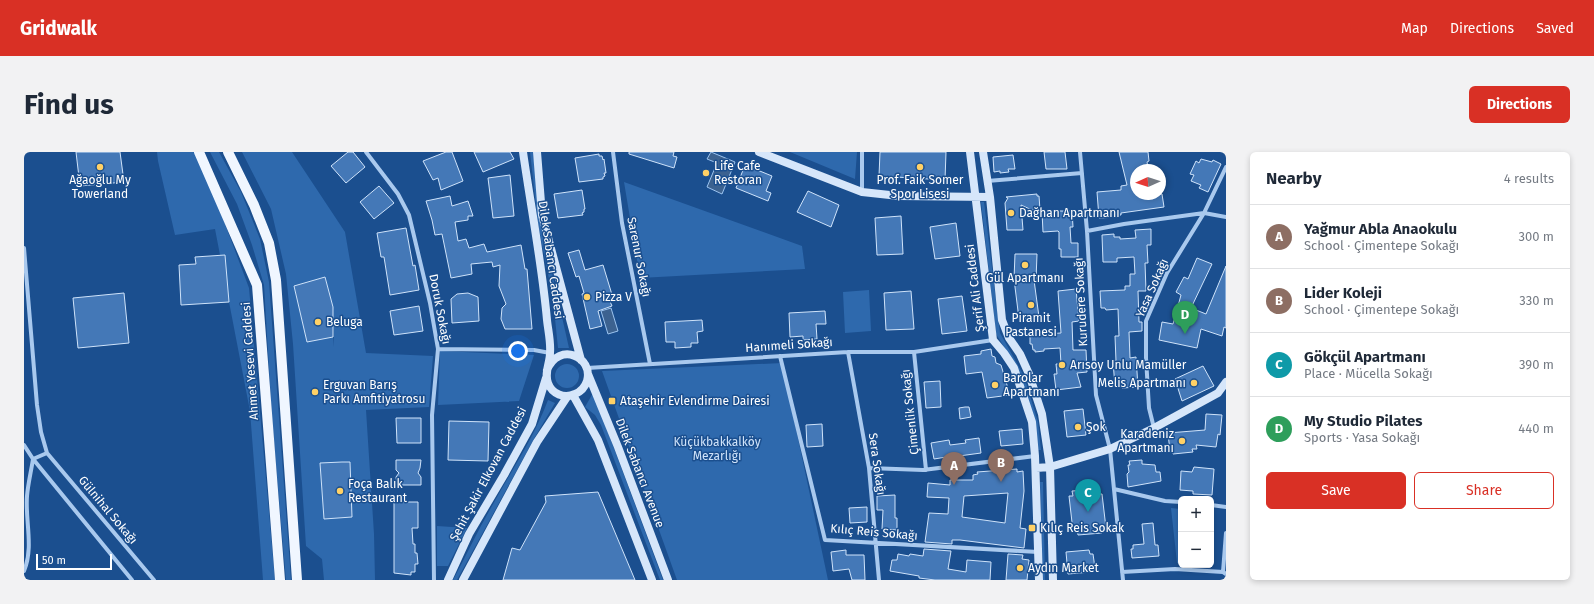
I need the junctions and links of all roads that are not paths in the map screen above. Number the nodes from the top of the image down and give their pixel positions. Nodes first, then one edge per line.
1 (200, 152) edge
2 (228, 152) edge
3 (366, 152) edge
4 (523, 152) edge
5 (537, 152) edge
6 (613, 152) edge
7 (759, 152) edge
8 (862, 152) edge
9 (970, 152) edge
10 (983, 152) edge
11 (1080, 152) edge
12 (1226, 167) edge
13 (1082, 173) junction
14 (986, 181) junction
15 (974, 182) junction
16 (862, 192) junction
17 (976, 197) junction
18 (990, 197) junction
19 (1204, 213) junction
20 (1226, 217) edge
21 (1087, 231) junction
22 (24, 248) edge
23 (993, 340) junction
24 (438, 349) junction
25 (848, 352) junction
26 (914, 352) junction
27 (550, 353) junction
28 (780, 356) junction
29 (581, 360) junction
30 (650, 364) junction
31 (587, 371) junction
32 (547, 374) junction
33 (1226, 382) edge
34 (570, 396) junction
35 (1154, 428) junction
36 (24, 445) edge
37 (1110, 449) junction
38 (47, 453) junction
39 (1049, 455) junction
40 (1035, 456) junction
41 (32, 459) junction
42 (1050, 467) junction
43 (869, 468) junction
44 (1036, 468) junction
45 (926, 470) junction
46 (1114, 489) junction
47 (1178, 502) edge
48 (1214, 505) edge
49 (1226, 507) edge
50 (1226, 532) edge
51 (875, 543) junction
52 (1038, 552) junction
53 (24, 571) edge
54 (1122, 572) junction
55 (1224, 573) edge
56 (132, 580) edge
57 (154, 580) edge
58 (280, 580) edge
59 (297, 580) edge
60 (434, 580) edge
61 (448, 580) edge
62 (463, 580) edge
63 (652, 580) edge
64 (668, 580) edge
65 (879, 580) edge
66 (1039, 580) edge
67 (1053, 580) edge
68 (1123, 580) edge

1 - 58 main road, Ahmet Yesevi Caddesi
2 - 59 main road
3 - 24 street, Doruk Sokağı
4 - 27 street, Dilek Sabancı Caddesi
5 - 29 street, Dilek Sabancı Caddesi
6 - 30 street, Sarenur Sokağı
7 - 16 street
8 - 16 street
9 - 15 street, Şerif Ali Caddesi
10 - 14 street, Şerif Ali Caddesi
11 - 13 street, Kurudere Sokağı
12 - 19 street, Yasa Sokağı
13 - 14 street
13 - 21 street, Kurudere Sokağı
14 - 15 street
14 - 18 street, Şerif Ali Caddesi
15 - 17 street, Şerif Ali Caddesi
16 - 17 street
17 - 18 street
17 - 23 street, Şerif Ali Caddesi
18 - 39 street, Şerif Ali Caddesi
19 - 20 street
19 - 21 street
19 - 35 street, Yasa Sokağı
21 - 37 street, Kurudere Sokağı
22 - 38 street, Gülnihal Sokağı
23 - 26 street, Hanımeli Sokağı
23 - 40 street, Şerif Ali Caddesi
24 - 27 street
24 - 60 street, Doruk Sokağı
25 - 26 street, Hanımeli Sokağı
25 - 28 street, Hanımeli Sokağı
25 - 43 street, Sera Sokağı
26 - 45 street, Çimenlik Sokağı
27 - 32 street, Dilek Sabancı Caddesi
28 - 30 street, Hanımeli Sokağı
28 - 51 street, Kılıç Reis Sokağı
29 - 31 street, Dilek Sabancı Caddesi
29 - 32 street
30 - 31 street, Hanımeli Sokağı
31 - 34 street
31 - 64 street, Dilek Sabancı Avenue
32 - 34 street
32 - 61 street, Şehit Şakir Elkovan Caddesi
33 - 35 street
34 - 62 street
34 - 63 street
35 - 37 street
36 - 41 street
37 - 42 street
37 - 46 street, Kurudere Sokağı
38 - 41 street
38 - 57 street, Gülnihal Sokağı
39 - 40 street
39 - 42 street, Şerif Ali Caddesi
40 - 44 street, Şerif Ali Caddesi
40 - 45 street
41 - 53 street
41 - 56 street
42 - 44 street
42 - 67 street, Şerif Ali Caddesi
43 - 45 street
43 - 51 street, Sera Sokağı
44 - 52 street, Şerif Ali Caddesi
46 - 47 street
46 - 54 street, Kurudere Sokağı
48 - 49 street
50 - 55 street
51 - 52 street, Kılıç Reis Sokağı
51 - 65 street, Sera Sokağı
52 - 66 street, Şerif Ali Caddesi
54 - 55 street
54 - 68 street, Kurudere Sokağı

